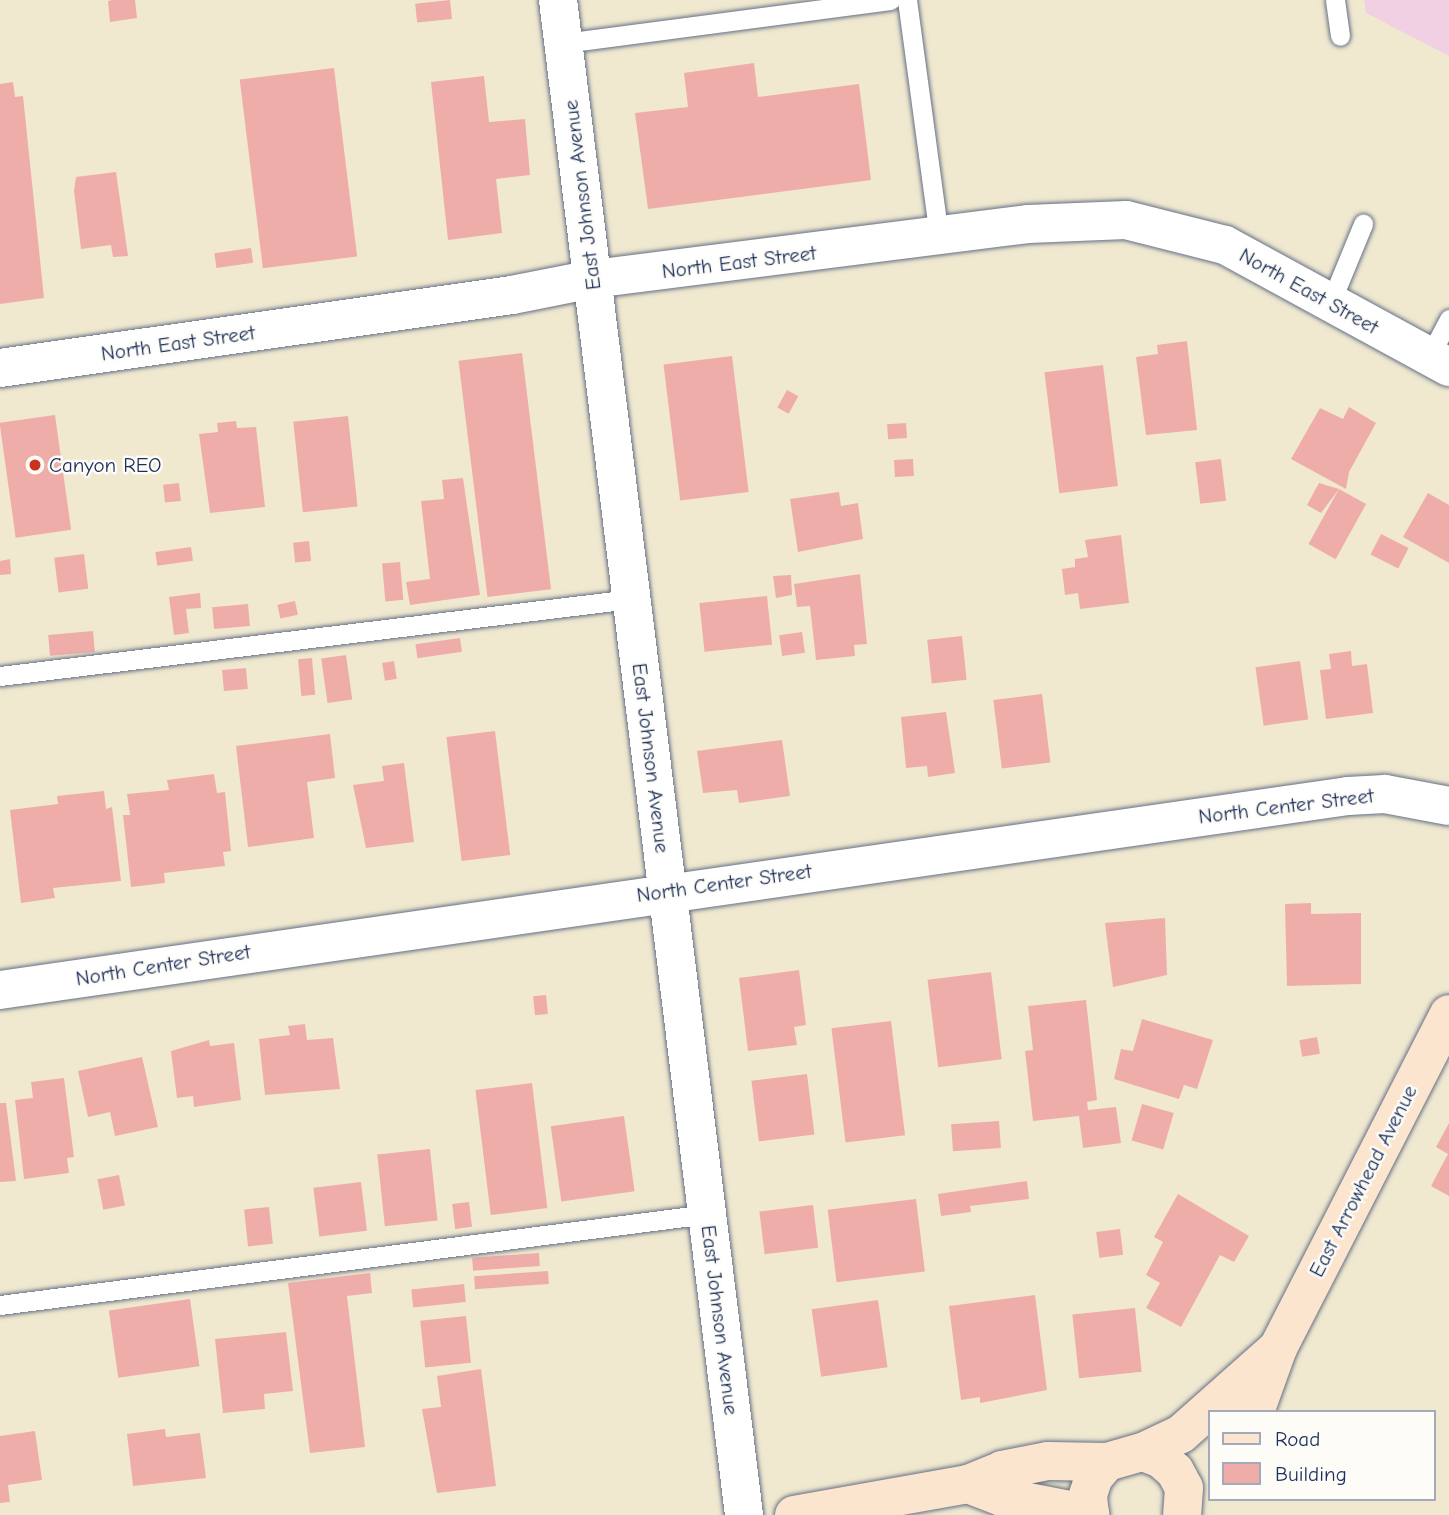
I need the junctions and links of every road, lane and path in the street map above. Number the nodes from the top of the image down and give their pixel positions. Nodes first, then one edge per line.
1 (558, 0) edge
2 (890, 0) edge
3 (906, 0) edge
4 (1335, 0) edge
5 (1340, 36) dead end
6 (564, 43) junction
7 (1363, 224) dead end
8 (939, 236) junction
9 (593, 279) junction
10 (1330, 304) junction
11 (1449, 319) edge
12 (1439, 362) edge
13 (0, 368) edge
14 (631, 599) junction
15 (0, 676) edge
16 (1449, 806) edge
17 (668, 891) junction
18 (0, 990) edge
19 (1449, 1014) edge
20 (707, 1214) junction
21 (0, 1305) edge
22 (1278, 1348) junction
23 (1208, 1410) edge
24 (1208, 1410) edge
25 (1256, 1410) edge
26 (1143, 1452) junction
27 (1107, 1462) junction
28 (968, 1484) junction
29 (1192, 1502) edge
30 (744, 1515) edge
31 (794, 1515) edge
32 (1090, 1515) edge

1 - 6 street, East Johnson Avenue
2 - 6 lane
3 - 8 lane
4 - 5 lane
6 - 9 street, East Johnson Avenue
7 - 10 lane
8 - 9 street, North East Street
8 - 10 street, North East Street
9 - 13 street, North East Street
9 - 14 street, East Johnson Avenue
10 - 12 street, North East Street
11 - 12 lane
14 - 15 lane
14 - 17 street, East Johnson Avenue
16 - 17 street, North Center Street
17 - 18 street, North Center Street
17 - 20 street, East Johnson Avenue
19 - 22 street, East Arrowhead Avenue
20 - 21 lane
20 - 30 street, East Johnson Avenue
22 - 23 street, East Arrowhead Avenue
22 - 25 street, East Arrowhead Avenue
24 - 26 street, East Arrowhead Avenue
26 - 27 street, East Arrowhead Avenue
26 - 29 street
27 - 28 street, East Arrowhead Avenue
27 - 32 street
28 - 31 street, East Arrowhead Avenue
28 - 32 street

